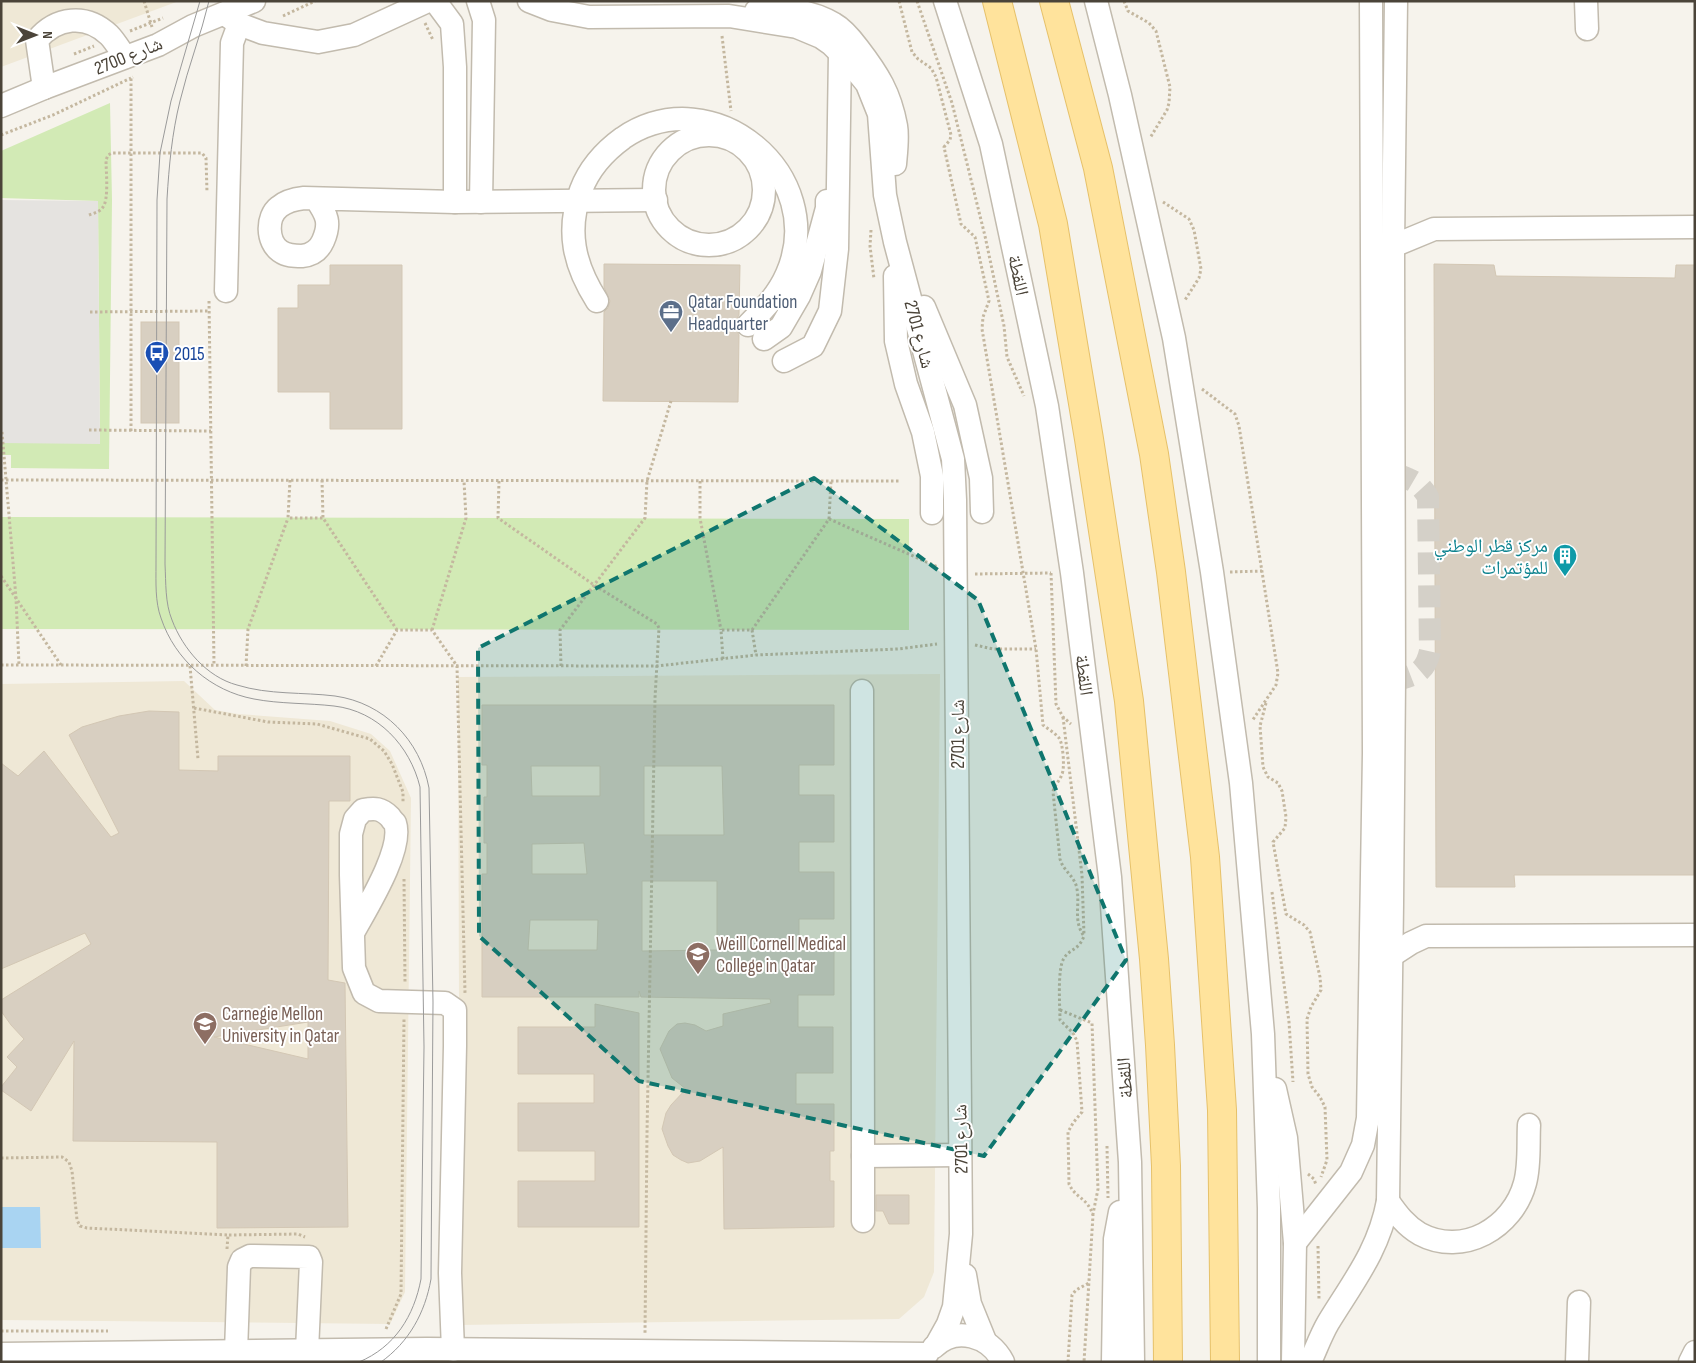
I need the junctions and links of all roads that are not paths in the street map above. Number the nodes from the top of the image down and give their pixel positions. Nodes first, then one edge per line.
1 (254, 1) edge
2 (435, 1) edge
3 (478, 1) edge
4 (945, 1) edge
5 (997, 1) edge
6 (1054, 1) edge
7 (1096, 1) edge
8 (1371, 1) edge
9 (1586, 1) edge
10 (532, 2) edge
11 (1395, 2) edge
12 (421, 5) edge
13 (728, 16) junction
14 (232, 19) junction
15 (1587, 29) dead end
16 (836, 48) junction
17 (454, 57) junction
18 (483, 67) junction
19 (131, 70) junction
20 (44, 88) junction
21 (1, 106) edge
22 (732, 135) junction
23 (316, 199) dead end
24 (656, 200) junction
25 (577, 201) junction
26 (455, 202) junction
27 (481, 202) junction
28 (1393, 207) junction
29 (1695, 227) edge
30 (1434, 229) junction
31 (895, 242) junction
32 (1393, 246) junction
33 (218, 291) road end
34 (597, 301) dead end
35 (748, 325) dead end
36 (764, 339) dead end
37 (784, 361) dead end
38 (982, 512) dead end
39 (932, 513) dead end
40 (862, 691) dead end
41 (1392, 904) junction
42 (353, 933) junction
43 (1695, 934) edge
44 (1426, 936) junction
45 (1390, 956) junction
46 (1263, 1034) junction
47 (1529, 1125) dead end
48 (960, 1155) junction
49 (863, 1156) junction
50 (1130, 1162) junction
51 (1388, 1201) junction
52 (863, 1220) dead end
53 (961, 1234) junction
54 (1295, 1243) junction
55 (1578, 1302) dead end
56 (985, 1341) junction
57 (453, 1350) junction
58 (308, 1351) junction
59 (236, 1352) junction
60 (1695, 1352) edge
61 (930, 1353) edge
62 (2, 1356) edge
63 (1003, 1362) edge
64 (1113, 1362) edge
65 (1133, 1362) edge
66 (1168, 1362) edge
67 (1224, 1362) edge
68 (1270, 1362) edge
69 (1294, 1362) edge
70 (1310, 1362) edge
71 (1577, 1362) edge
72 (1690, 1362) edge

1 - 14 street, شارع 2700
2 - 17 street
3 - 18 street
4 - 50 street, اللقطة
5 - 66 main road, اللقطة
6 - 67 main road
7 - 46 street
8 - 54 street
9 - 15 street
10 - 13 street, شارع 2701
11 - 28 street
12 - 14 street
13 - 16 street, شارع 2701
13 - 31 street, شارع 2701
14 - 19 street, شارع 2700
14 - 33 street
16 - 31 street, شارع 2701
16 - 36 street
16 - 37 street
17 - 18 street
17 - 26 street
18 - 27 street
19 - 20 street, شارع 2700
19 - 20 street
20 - 21 street, شارع 2700
22 - 24 street
22 - 24 street
22 - 25 street
22 - 35 street
23 - 26 street
24 - 25 street
25 - 27 street
25 - 34 street
26 - 27 street
28 - 30 street
28 - 32 street
29 - 30 street
30 - 32 street
31 - 38 street
31 - 39 street
31 - 48 street, شارع 2701
32 - 41 street
40 - 49 street
41 - 44 street
41 - 45 street
42 - 42 street
42 - 57 street
43 - 44 street
44 - 45 street
45 - 51 street
46 - 54 street
46 - 68 street
47 - 51 street
48 - 49 street
48 - 53 street, شارع 2701
49 - 52 street
50 - 64 street
50 - 65 street, اللقطة
51 - 70 street
53 - 56 street, شارع 2701
53 - 61 street, شارع 2701
54 - 69 street
55 - 71 street
56 - 61 street
56 - 63 street
57 - 58 street
57 - 61 street
58 - 59 street
58 - 59 street
59 - 62 street
60 - 72 street

